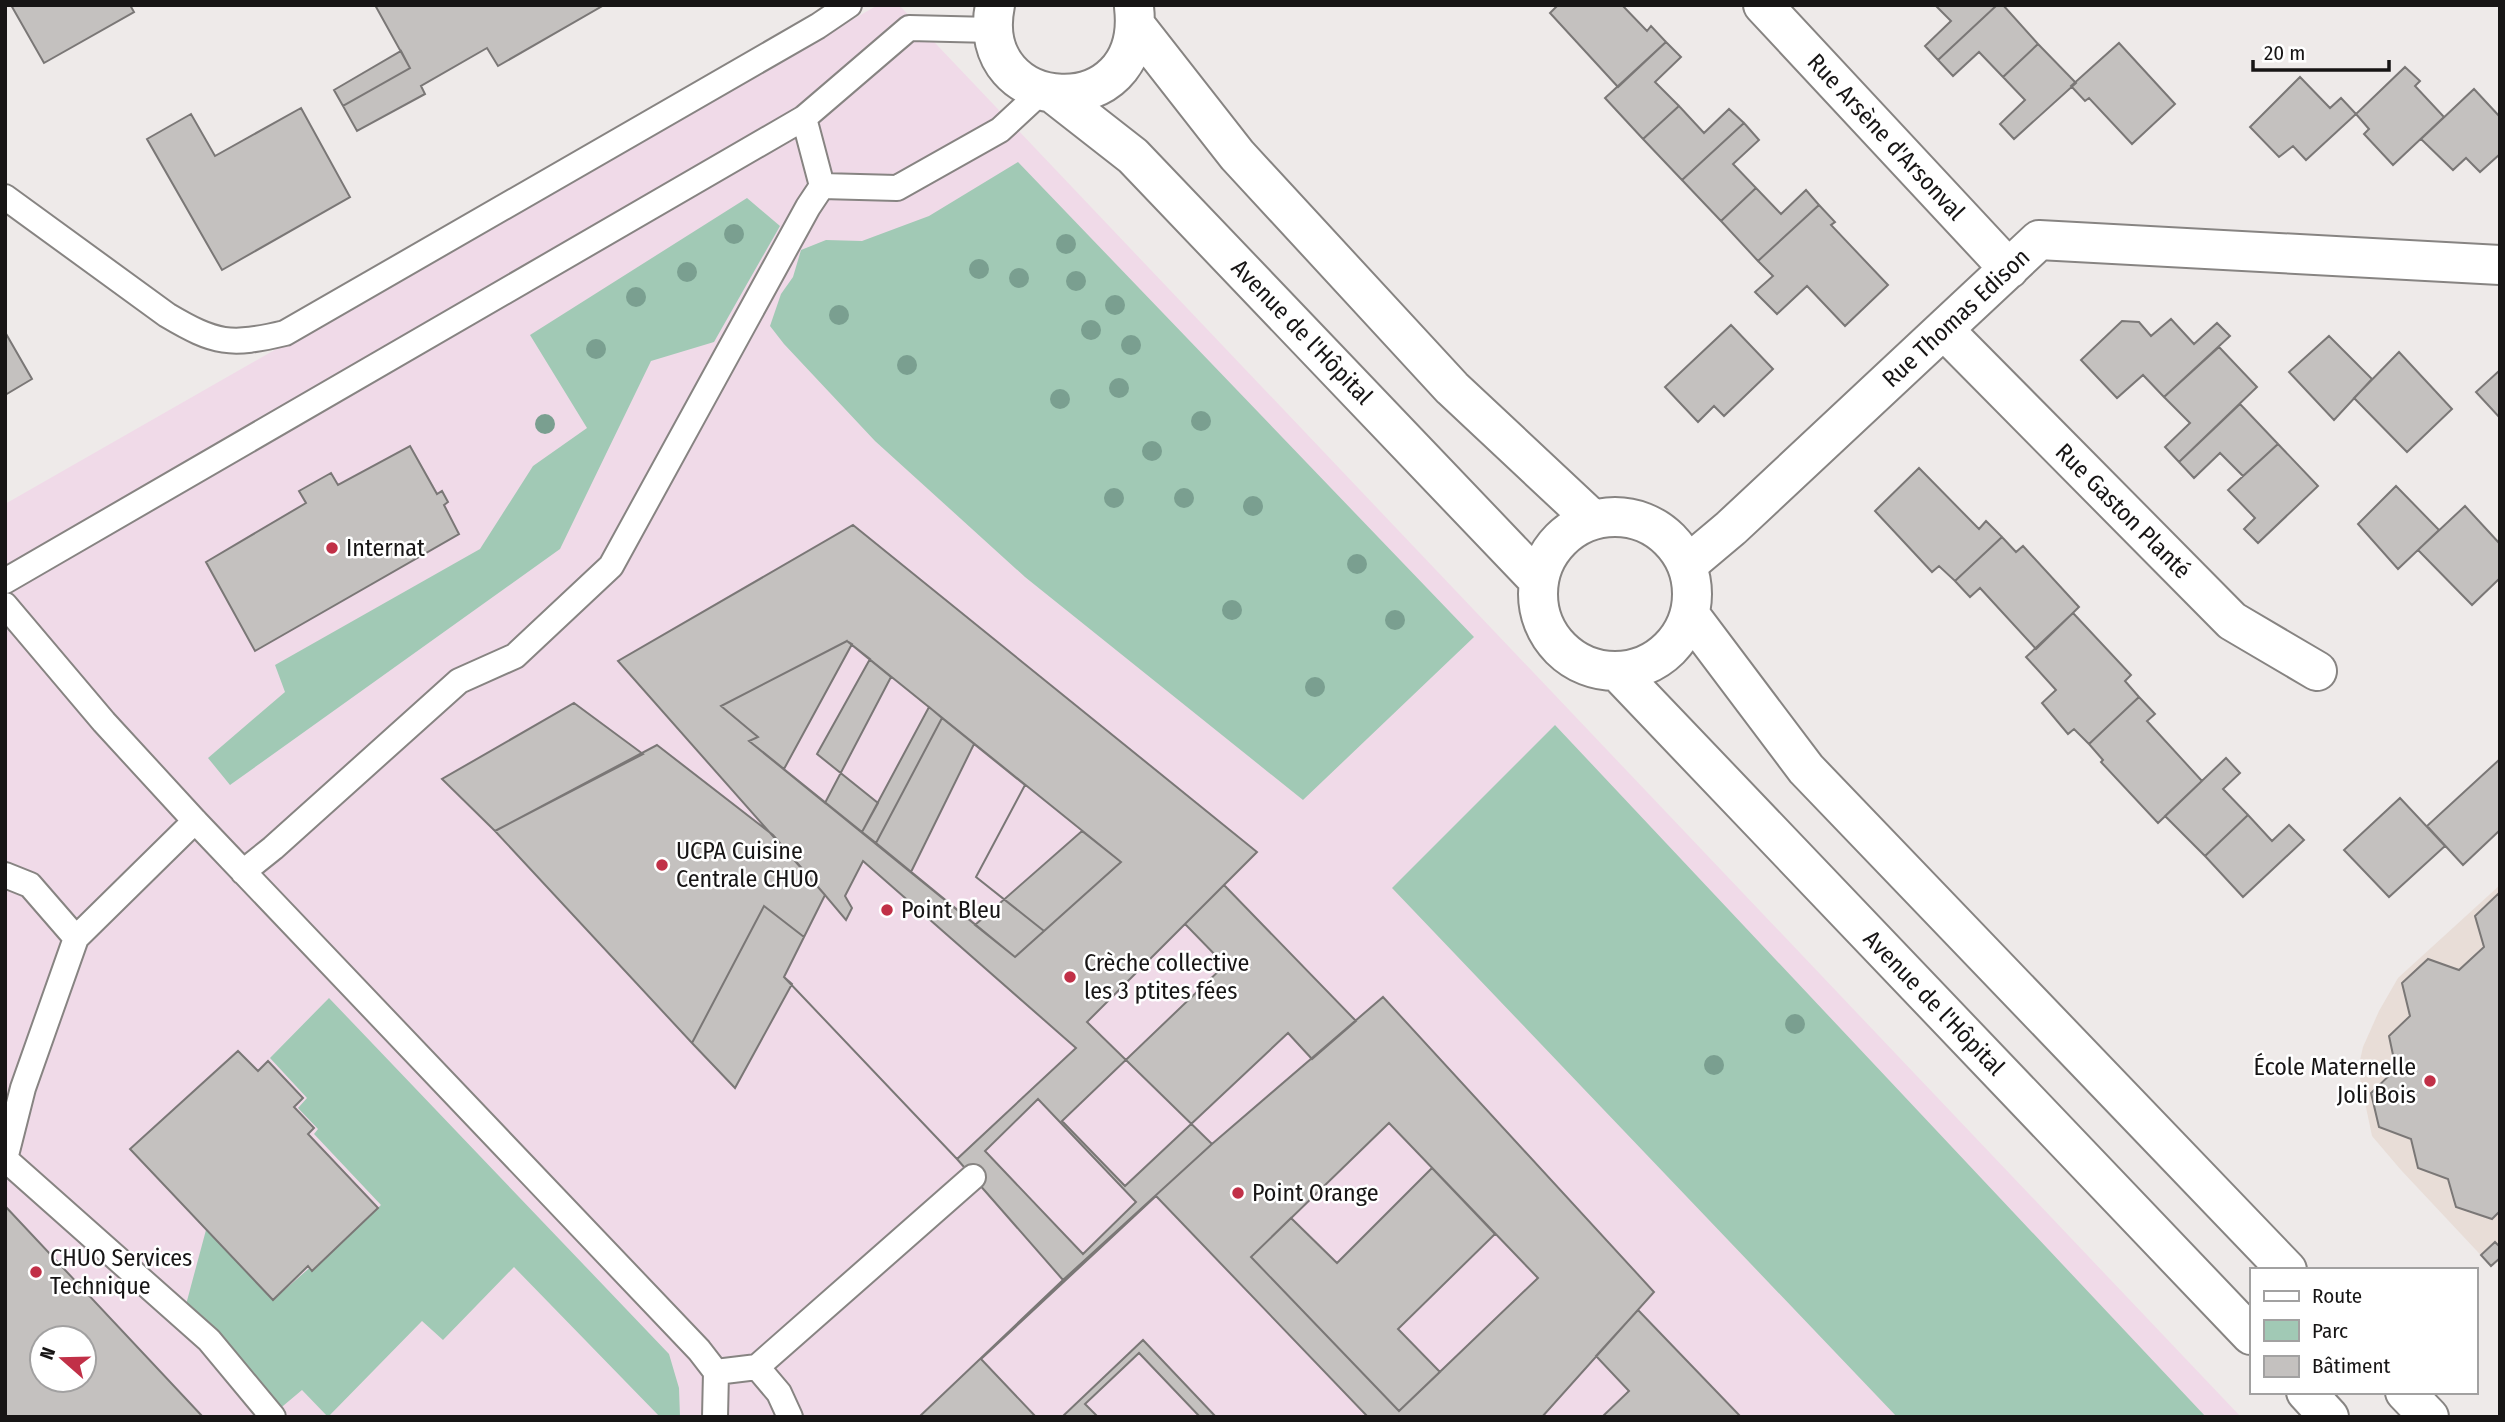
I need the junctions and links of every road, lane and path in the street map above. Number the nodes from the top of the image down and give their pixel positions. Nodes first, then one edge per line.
1 (849, 5) edge
2 (1763, 5) edge
3 (993, 12) edge
4 (1135, 15) edge
5 (1048, 93) junction
6 (804, 118) junction
7 (822, 186) junction
8 (5, 197) edge
9 (2500, 265) edge
10 (2009, 269) junction
11 (1944, 330) junction
12 (1593, 520) junction
13 (1686, 565) junction
14 (1539, 581) junction
15 (5, 582) edge
16 (5, 604) edge
17 (1689, 615) junction
18 (1617, 671) junction
19 (2317, 671) dead end
20 (195, 821) junction
21 (243, 872) junction
22 (5, 875) edge
23 (76, 938) junction
24 (23, 1088) junction
25 (5, 1126) edge
26 (973, 1177) dead end
27 (2285, 1268) edge
28 (2250, 1334) edge
29 (757, 1367) junction
30 (716, 1372) junction
31 (2308, 1394) edge
32 (2407, 1394) edge
33 (273, 1417) edge
34 (715, 1417) edge
35 (790, 1417) edge
36 (2329, 1417) edge
37 (2429, 1417) edge

1 - 8 lane
2 - 10 street, Rue Arsène d'Arsonval
3 - 5 street, Avenue de l'Hôpital
3 - 6 lane
4 - 5 street
4 - 12 street
5 - 7 lane
5 - 14 street, Avenue de l'Hôpital
6 - 7 lane
6 - 15 lane
7 - 21 lane
9 - 10 street, Rue Thomas Edison
10 - 11 street, Rue Thomas Edison
11 - 13 street, Rue Thomas Edison
11 - 19 street, Rue Gaston Planté
12 - 13 street
12 - 14 street
13 - 17 street
14 - 18 street
16 - 20 lane
17 - 18 street
17 - 27 street
18 - 28 street, Avenue de l'Hôpital
20 - 21 lane
20 - 23 lane
21 - 30 lane
22 - 23 lane
23 - 24 lane
24 - 25 lane
24 - 33 lane
26 - 29 lane
29 - 30 lane
29 - 35 lane
30 - 34 lane
31 - 36 street
32 - 37 street

